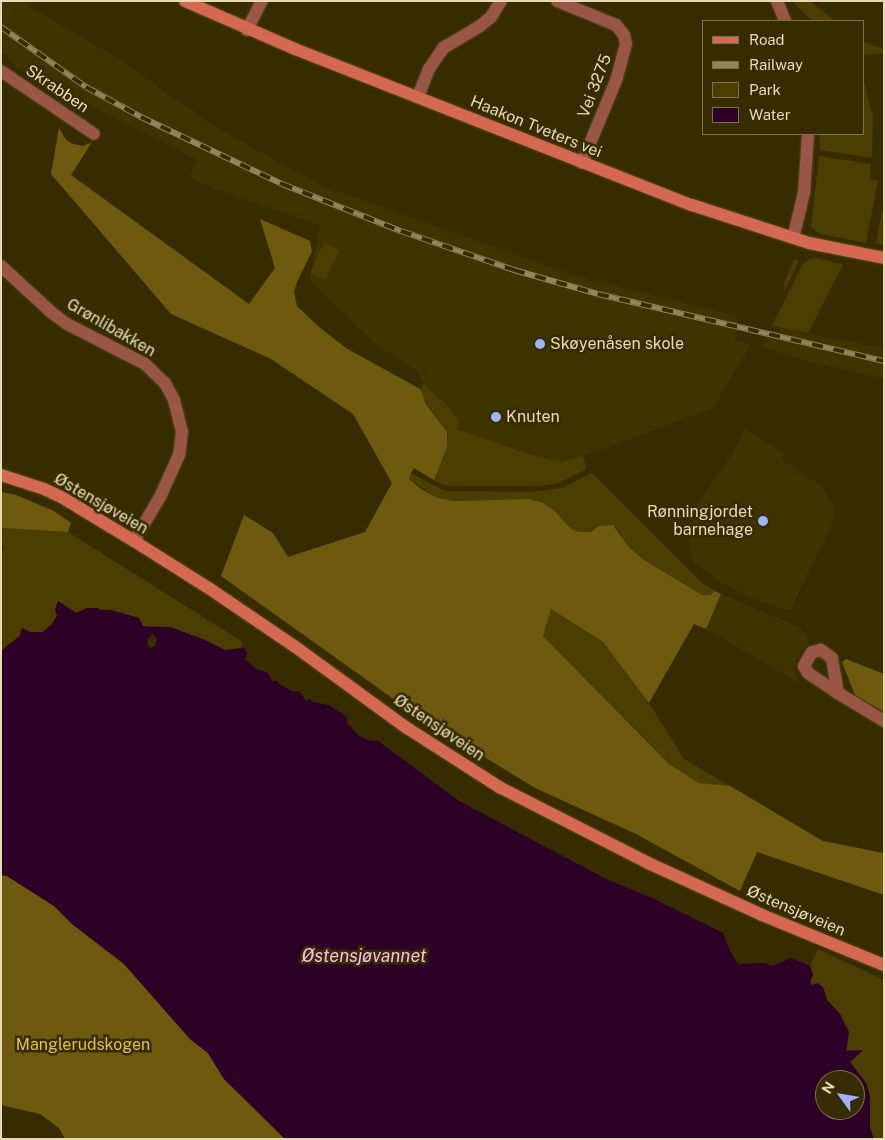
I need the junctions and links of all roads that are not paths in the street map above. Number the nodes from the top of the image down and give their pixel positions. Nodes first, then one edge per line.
1 (185, 1) edge
2 (262, 1) edge
3 (501, 1) edge
4 (557, 1) edge
5 (777, 1) edge
6 (786, 20) edge
7 (247, 30) junction
8 (1, 71) edge
9 (418, 97) junction
10 (94, 134) dead end
11 (808, 135) edge
12 (582, 163) junction
13 (793, 238) junction
14 (884, 258) edge
15 (1, 266) edge
16 (1, 475) edge
17 (134, 541) junction
18 (838, 693) dead end
19 (884, 721) edge
20 (884, 965) edge

1 - 7 main road, Haakon Tveters vei
2 - 7 street
3 - 9 street
4 - 12 street, Vei 3275
5 - 6 street
7 - 9 main road, Haakon Tveters vei
8 - 10 street, Skrabben
9 - 12 main road, Haakon Tveters vei
11 - 13 street
12 - 13 main road, Haakon Tveters vei
13 - 14 main road, Haakon Tveters vei
15 - 17 street, Grønlibakken
16 - 17 main road, Østensjøveien
17 - 20 main road, Østensjøveien
18 - 19 street

